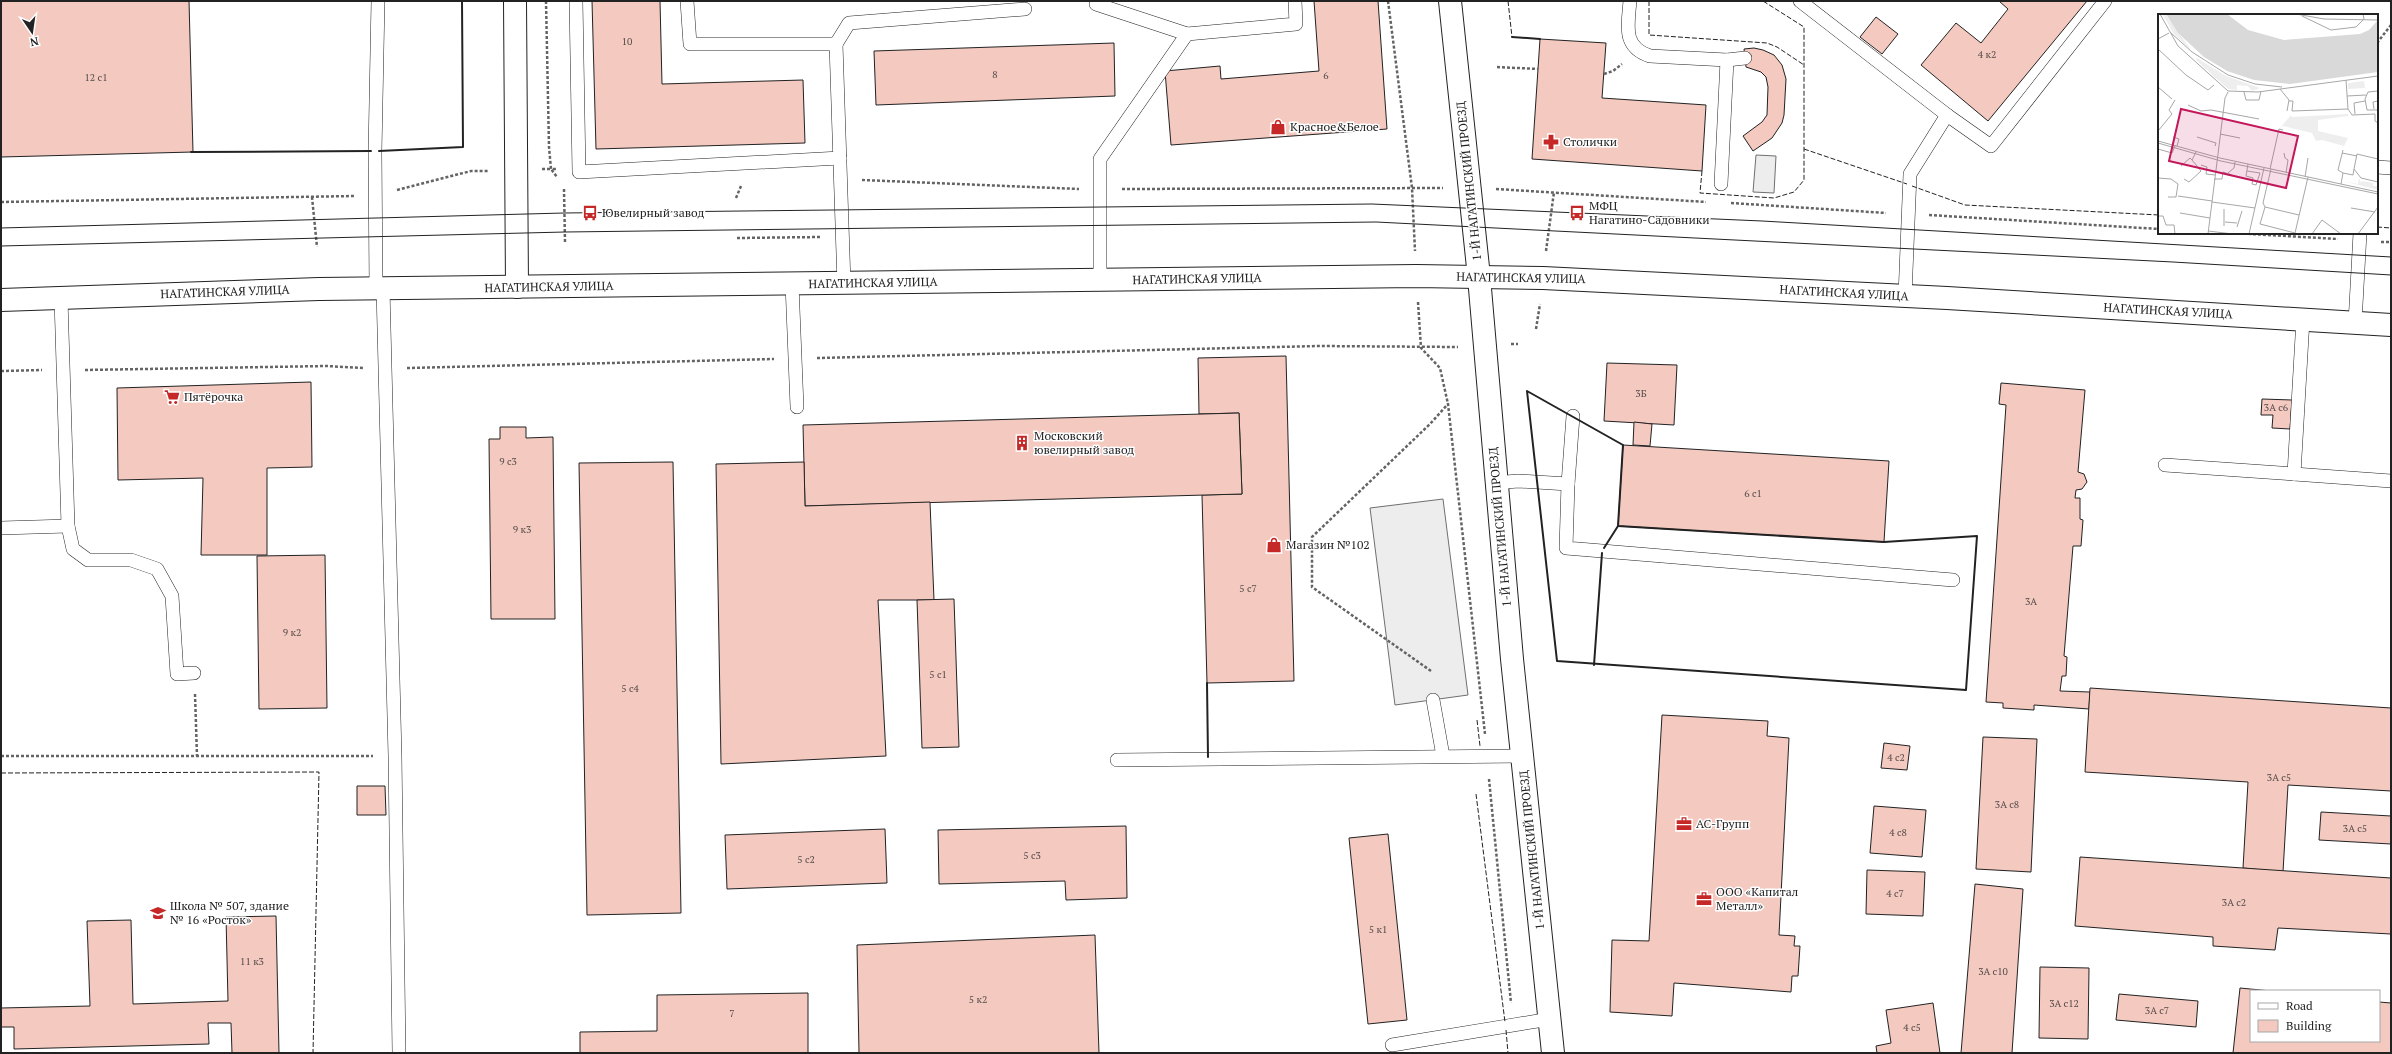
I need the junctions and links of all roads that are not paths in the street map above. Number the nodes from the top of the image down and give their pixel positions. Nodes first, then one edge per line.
1 (378, 1) edge
2 (515, 1) edge
3 (576, 1) edge
4 (687, 1) edge
5 (1295, 1) edge
6 (1450, 1) edge
7 (1630, 1) edge
8 (1800, 1) edge
9 (2105, 1) edge
10 (1096, 4) dead end
11 (1025, 9) dead end
12 (1187, 34) junction
13 (836, 44) junction
14 (1745, 58) dead end
15 (1727, 60) junction
16 (1947, 115) junction
17 (840, 158) junction
18 (2378, 167) edge
19 (2391, 168) edge
20 (1721, 184) dead end
21 (2359, 237) edge
22 (1479, 277) junction
23 (1100, 280) junction
24 (792, 284) junction
25 (844, 284) junction
26 (518, 287) junction
27 (379, 289) junction
28 (1905, 296) junction
29 (61, 299) junction
30 (1, 300) edge
31 (2303, 319) junction
32 (2355, 323) junction
33 (2391, 325) edge
34 (797, 407) dead end
35 (1573, 416) dead end
36 (2165, 465) dead end
37 (2294, 474) junction
38 (2391, 481) edge
39 (1495, 483) junction
40 (1568, 484) junction
41 (68, 526) junction
42 (1, 528) edge
43 (1952, 580) dead end
44 (194, 673) road end
45 (1433, 700) dead end
46 (1443, 756) junction
47 (1522, 756) junction
48 (1117, 760) dead end
49 (1550, 1019) junction
50 (1392, 1045) dead end
51 (399, 1053) edge
52 (1554, 1053) edge

1 - 27 lane
2 - 26 street
3 - 17 lane
4 - 13 lane
5 - 12 lane
6 - 22 street, 1-Й НАГАТИНСКИЙ ПРОЕЗД
7 - 15 lane
8 - 16 lane
9 - 16 lane
10 - 12 lane
11 - 13 lane
12 - 23 lane
13 - 17 lane
14 - 15 lane
15 - 20 lane
16 - 28 lane
17 - 25 lane
18 - 19 lane
21 - 32 lane
22 - 23 street, НАГАТИНСКАЯ УЛИЦА
22 - 28 street, НАГАТИНСКАЯ УЛИЦА
22 - 39 street, 1-Й НАГАТИНСКИЙ ПРОЕЗД
23 - 25 street, НАГАТИНСКАЯ УЛИЦА
24 - 25 street, НАГАТИНСКАЯ УЛИЦА
24 - 26 street, НАГАТИНСКАЯ УЛИЦА
24 - 34 lane
26 - 27 street, НАГАТИНСКАЯ УЛИЦА
27 - 29 street, НАГАТИНСКАЯ УЛИЦА
27 - 51 lane
28 - 31 street, НАГАТИНСКАЯ УЛИЦА
29 - 30 street, НАГАТИНСКАЯ УЛИЦА
29 - 41 lane
31 - 32 street, НАГАТИНСКАЯ УЛИЦА
31 - 37 lane
32 - 33 street, НАГАТИНСКАЯ УЛИЦА
35 - 40 lane
36 - 37 lane
37 - 38 lane
39 - 40 lane
39 - 47 street, 1-Й НАГАТИНСКИЙ ПРОЕЗД
40 - 43 lane
41 - 42 lane
41 - 44 lane
45 - 46 lane
46 - 47 lane
46 - 48 lane
47 - 49 street, 1-Й НАГАТИНСКИЙ ПРОЕЗД
49 - 50 lane
49 - 52 street, 1-Й НАГАТИНСКИЙ ПРОЕЗД

